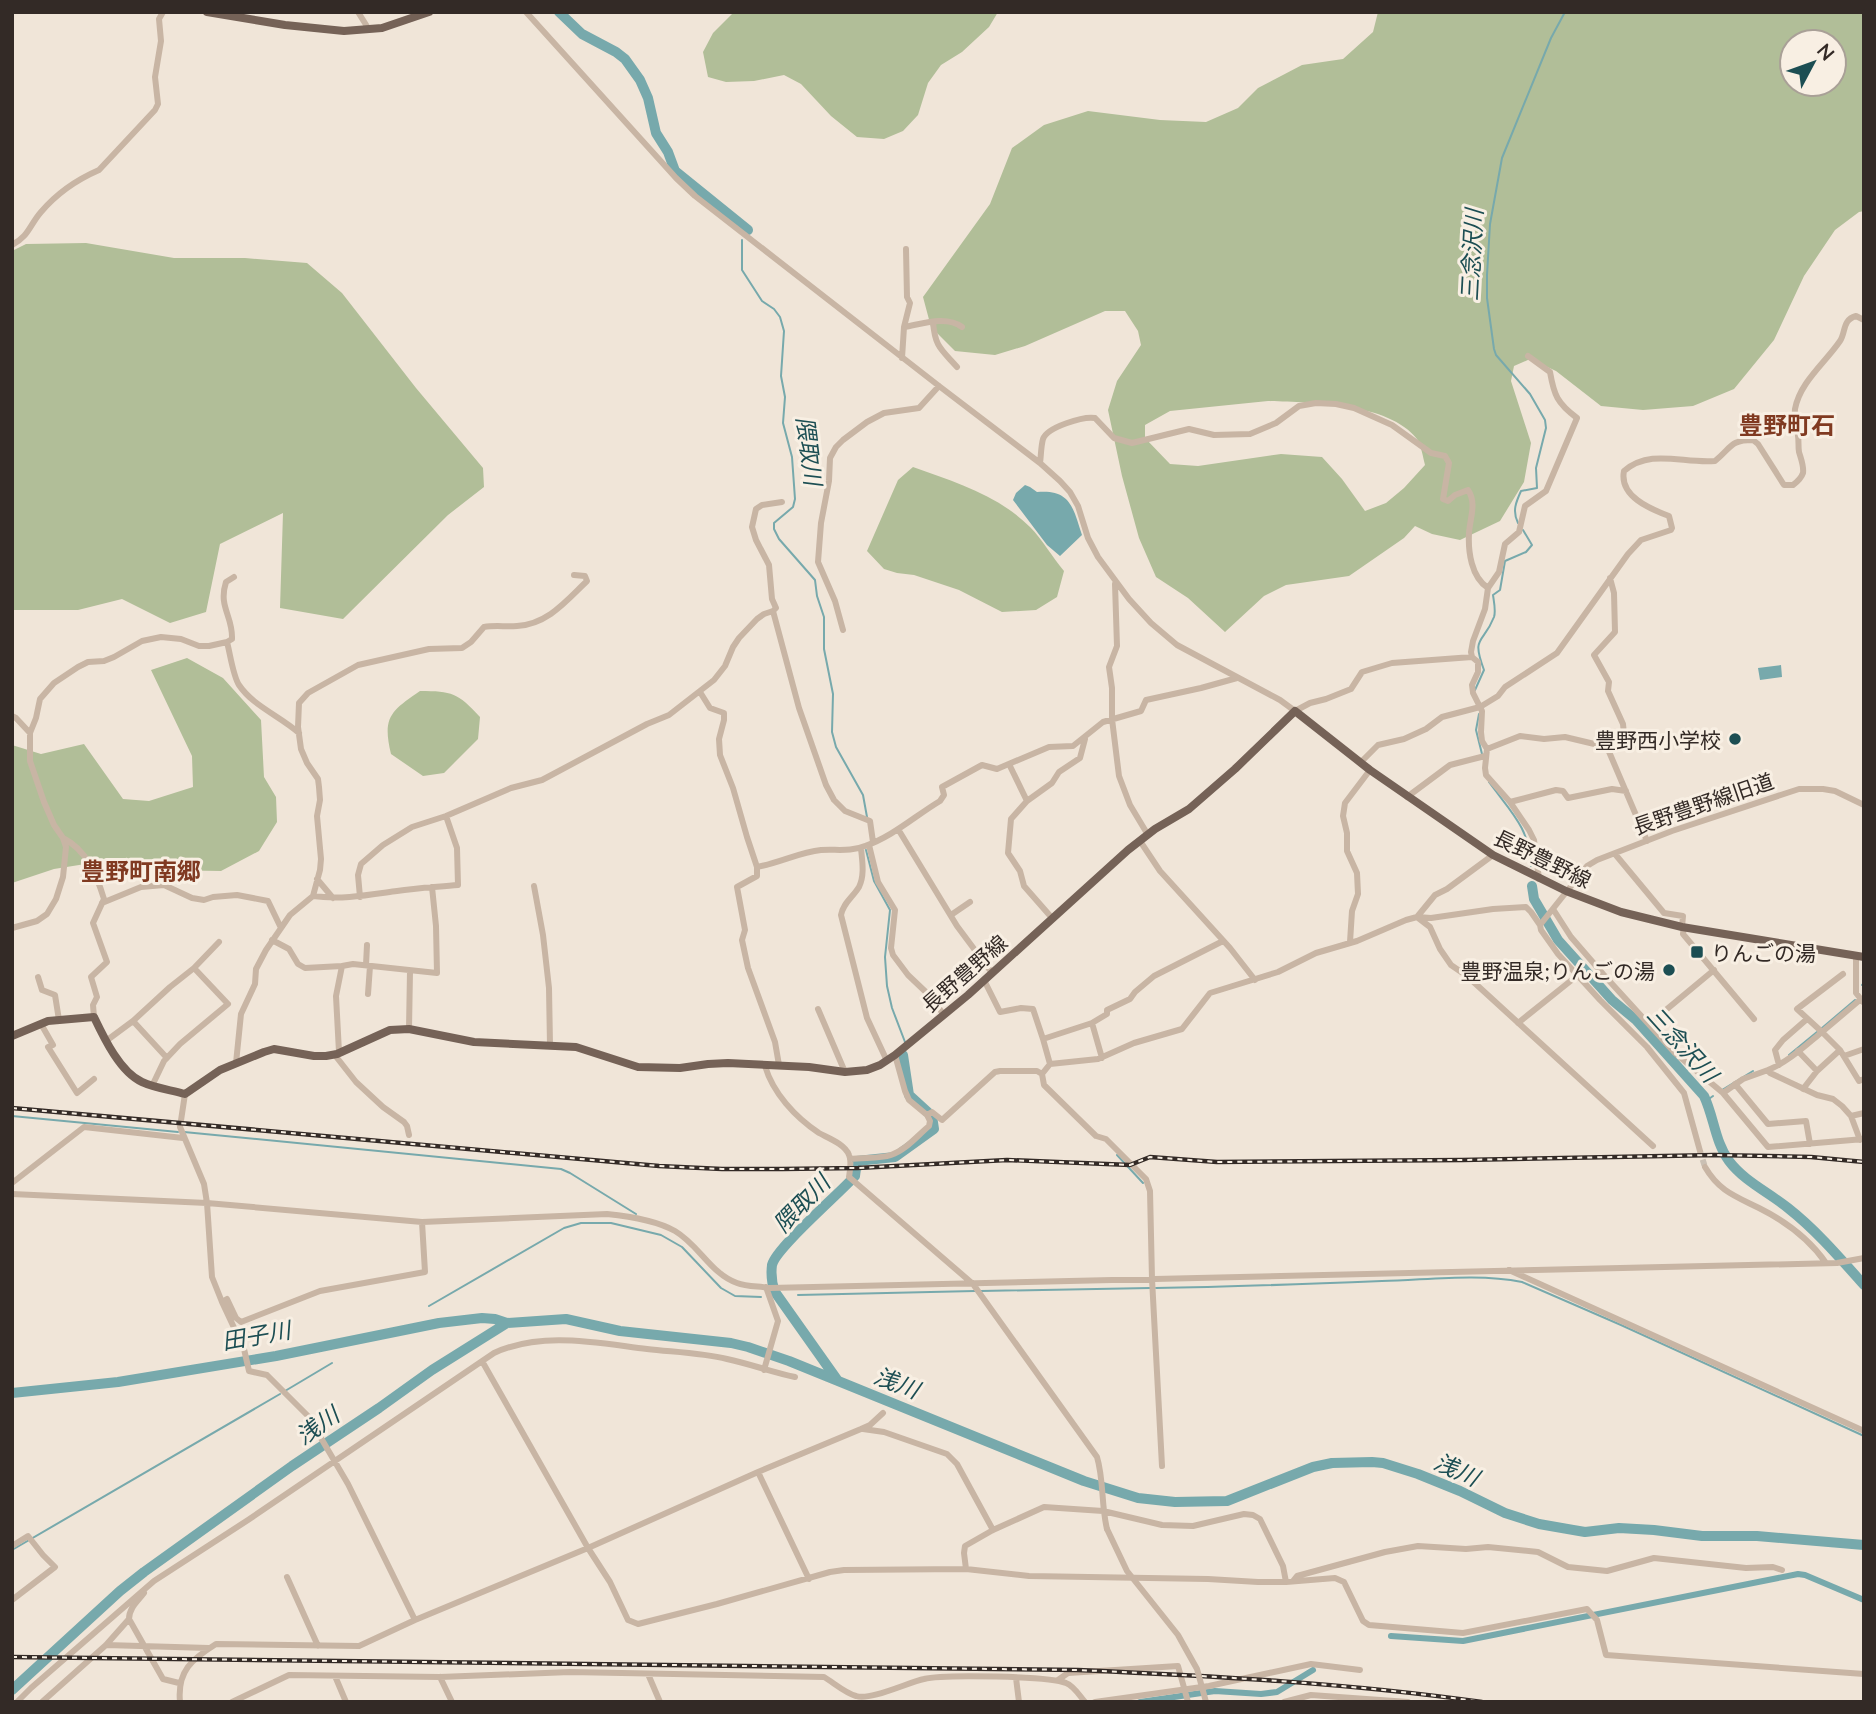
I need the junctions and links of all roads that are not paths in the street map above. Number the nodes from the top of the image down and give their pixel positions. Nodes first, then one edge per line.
1 (163, 12) edge
2 (207, 12) edge
3 (358, 12) edge
4 (429, 12) edge
5 (526, 12) edge
6 (368, 28) junction
7 (12, 245) edge
8 (906, 249) dead end
9 (1864, 320) edge
10 (933, 321) junction
11 (904, 327) junction
12 (962, 327) dead end
13 (1528, 356) dead end
14 (902, 358) junction
15 (957, 367) dead end
16 (939, 386) junction
17 (1040, 463) junction
18 (782, 502) dead end
19 (574, 575) dead end
20 (234, 577) dead end
21 (1610, 578) junction
22 (1115, 583) junction
23 (1488, 588) junction
24 (773, 611) junction
25 (843, 630) dead end
26 (227, 642) junction
27 (1472, 657) junction
28 (1237, 678) junction
29 (699, 692) junction
30 (1479, 706) junction
31 (1295, 711) junction
32 (12, 716) edge
33 (1112, 719) junction
34 (30, 733) junction
35 (299, 733) junction
36 (1085, 738) junction
37 (1607, 747) junction
38 (1484, 755) junction
39 (1360, 763) junction
40 (1009, 764) junction
41 (1370, 770) junction
42 (1626, 791) junction
43 (1407, 797) junction
44 (1027, 801) junction
45 (1510, 802) junction
46 (1864, 805) edge
47 (446, 816) junction
48 (898, 829) junction
49 (63, 838) junction
50 (1144, 838) junction
51 (1647, 841) junction
52 (871, 844) junction
53 (861, 848) junction
54 (1615, 854) junction
55 (1493, 855) junction
56 (757, 867) junction
57 (1539, 879) junction
58 (317, 880) junction
59 (534, 886) dead end
60 (432, 887) junction
61 (1566, 891) junction
62 (313, 896) junction
63 (360, 897) junction
64 (333, 898) junction
65 (970, 902) dead end
66 (102, 903) junction
67 (1552, 911) junction
68 (951, 915) junction
69 (1418, 917) junction
70 (1052, 918) junction
71 (1542, 923) junction
72 (1683, 927) junction
73 (12, 928) edge
74 (281, 928) junction
75 (272, 940) junction
76 (1223, 941) junction
77 (219, 942) dead end
78 (1350, 942) junction
79 (367, 945) dead end
80 (1860, 956) edge
81 (342, 966) junction
82 (368, 966) junction
83 (194, 968) junction
84 (1714, 970) junction
85 (410, 971) junction
86 (992, 973) junction
87 (1843, 974) dead end
88 (1578, 975) junction
89 (38, 977) dead end
90 (984, 980) junction
91 (1255, 980) junction
92 (368, 994) dead end
93 (1862, 1001) edge
94 (228, 1004) junction
95 (818, 1009) dead end
96 (241, 1014) junction
97 (944, 1015) junction
98 (94, 1017) junction
99 (1754, 1019) dead end
100 (1807, 1019) junction
101 (59, 1020) junction
102 (133, 1021) junction
103 (1093, 1023) junction
104 (1518, 1023) junction
105 (41, 1024) junction
106 (1649, 1024) junction
107 (409, 1029) junction
108 (1822, 1032) junction
109 (12, 1036) edge
110 (1043, 1039) junction
111 (106, 1041) junction
112 (550, 1045) junction
113 (1864, 1049) edge
114 (1798, 1051) junction
115 (337, 1053) junction
116 (1842, 1053) junction
117 (895, 1055) junction
118 (167, 1058) junction
119 (1102, 1058) junction
120 (887, 1061) junction
121 (236, 1063) junction
122 (1778, 1063) junction
123 (1050, 1064) junction
124 (779, 1065) junction
125 (765, 1066) junction
126 (1768, 1070) junction
127 (1817, 1071) junction
128 (845, 1072) junction
129 (1042, 1074) junction
130 (94, 1079) dead end
131 (1864, 1080) edge
132 (1735, 1084) junction
133 (152, 1086) junction
134 (1803, 1089) junction
135 (1723, 1093) junction
136 (185, 1094) junction
137 (1864, 1113) edge
138 (929, 1114) junction
139 (1851, 1116) junction
140 (1768, 1124) junction
141 (1752, 1129) junction
142 (409, 1135) dead end
143 (183, 1138) junction
144 (1862, 1139) edge
145 (1811, 1144) junction
146 (1653, 1146) dead end
147 (1700, 1151) tunnel mouth
148 (850, 1159) junction
149 (1705, 1167) tunnel mouth
150 (12, 1182) edge
151 (12, 1194) edge
152 (207, 1203) junction
153 (422, 1222) junction
154 (1864, 1258) edge
155 (1826, 1263) junction
156 (1507, 1270) junction
157 (1152, 1279) junction
158 (973, 1284) junction
159 (768, 1288) junction
160 (222, 1302) junction
161 (482, 1361) junction
162 (764, 1369) junction
163 (794, 1377) dead end
164 (883, 1413) dead end
165 (861, 1429) junction
166 (1864, 1431) edge
167 (334, 1460) junction
168 (1162, 1466) dead end
169 (758, 1472) junction
170 (1103, 1511) junction
171 (993, 1530) junction
172 (12, 1545) edge
173 (588, 1548) junction
174 (966, 1569) junction
175 (1782, 1570) dead end
176 (287, 1577) dead end
177 (809, 1579) junction
178 (154, 1581) junction
179 (1289, 1582) junction
180 (12, 1600) edge
181 (130, 1619) junction
182 (415, 1620) junction
183 (106, 1645) junction
184 (145, 1646) junction
185 (318, 1646) junction
186 (210, 1648) junction
187 (1360, 1670) dead end
188 (648, 1674) junction
189 (1864, 1674) edge
190 (335, 1676) junction
191 (440, 1677) junction
192 (1016, 1678) junction
193 (1058, 1680) junction
194 (179, 1683) junction
195 (1187, 1696) edge
196 (867, 1699) edge
197 (17, 1702) edge
198 (42, 1702) edge
199 (180, 1702) edge
200 (232, 1702) edge
201 (346, 1702) edge
202 (452, 1702) edge
203 (660, 1702) edge
204 (1018, 1702) edge
205 (1085, 1702) edge
206 (1095, 1702) edge
207 (1206, 1702) edge
208 (1284, 1702) edge
209 (1408, 1702) edge

1 - 7 street
2 - 6 main road
3 - 6 street
4 - 6 main road
5 - 14 street
8 - 11 street
9 - 21 street
10 - 11 street
10 - 12 street
10 - 15 street
11 - 14 street
13 - 23 street
14 - 16 street
16 - 17 street
16 - 25 street
17 - 22 street
17 - 23 street
18 - 24 street
19 - 35 street
20 - 26 street
21 - 30 street
21 - 37 street
22 - 28 street
22 - 33 street
23 - 27 street
24 - 29 street
24 - 52 street
26 - 34 street
26 - 35 street
27 - 30 street
27 - 31 street
28 - 31 street
28 - 33 street
29 - 47 street
29 - 56 street
30 - 38 street
30 - 39 street
31 - 39 main road, 長野豊野線
31 - 50 main road, 長野豊野線
32 - 34 street
33 - 36 street
33 - 50 street
34 - 49 street
35 - 58 street
36 - 40 street
36 - 44 street
37 - 38 street
37 - 42 street
38 - 43 street
38 - 45 street
39 - 41 main road, 長野豊野線
40 - 44 street
40 - 48 street
41 - 43 main road, 長野豊野線
41 - 78 street
42 - 45 street
42 - 51 street
43 - 55 main road, 長野豊野線
44 - 70 street
45 - 57 street
46 - 51 street, 長野豊野線旧道
47 - 60 street
47 - 63 street
48 - 52 street
48 - 68 street
49 - 66 street
49 - 73 street
50 - 70 main road, 長野豊野線
50 - 76 street
51 - 54 street, 長野豊野線旧道
52 - 53 street
52 - 97 street
53 - 56 street
53 - 120 street
54 - 61 street, 長野豊野線旧道
54 - 72 street
55 - 57 main road, 長野豊野線
55 - 69 street
56 - 124 street
57 - 61 main road, 長野豊野線
58 - 62 street
58 - 64 street
59 - 112 street
60 - 63 street
60 - 85 street
61 - 67 street, 長野豊野線旧道
61 - 72 main road, 長野豊野線
62 - 64 street
62 - 74 street
63 - 64 street
65 - 68 street
66 - 74 street
66 - 98 street
67 - 71 street, 長野豊野線旧道
67 - 106 street
68 - 86 street
69 - 71 street
69 - 78 street
69 - 104 street
70 - 86 main road, 長野豊野線
71 - 88 street
72 - 80 main road, 長野豊野線
72 - 84 street
74 - 75 street
75 - 81 street
75 - 96 street
76 - 91 street
76 - 103 street
77 - 83 street
78 - 91 street
79 - 82 street
80 - 93 street
81 - 82 street
81 - 115 street
82 - 85 street
82 - 92 street
83 - 94 street
83 - 102 street
84 - 99 street
84 - 106 street
85 - 107 street
86 - 90 main road, 長野豊野線
87 - 100 street
88 - 104 street
88 - 147 street
89 - 101 street
90 - 97 main road, 長野豊野線
90 - 110 street
91 - 119 street
93 - 108 street
94 - 96 street
94 - 118 street
95 - 128 street
96 - 121 street
97 - 117 main road, 長野豊野線
98 - 101 main road
98 - 111 main road
100 - 108 street
100 - 122 street
101 - 105 main road
102 - 111 street
102 - 118 street
103 - 110 street
103 - 119 street
104 - 146 street
105 - 109 main road
105 - 130 street
106 - 135 street
107 - 112 main road, 長野豊野線
107 - 115 main road, 長野豊野線
108 - 114 street
108 - 116 street
110 - 123 street
111 - 133 main road
112 - 125 main road, 長野豊野線
113 - 116 street
114 - 122 street
114 - 127 street
115 - 121 main road, 長野豊野線
115 - 142 street
116 - 127 street
116 - 131 street
117 - 120 main road, 長野豊野線
117 - 138 street
118 - 133 street
119 - 123 street
120 - 128 main road, 長野豊野線
121 - 136 main road, 長野豊野線
122 - 126 street
123 - 129 street
124 - 125 main road, 長野豊野線
124 - 128 main road, 長野豊野線
125 - 148 street
126 - 132 street
126 - 134 street
127 - 134 street
129 - 138 street
129 - 157 street
132 - 135 street
132 - 140 street
133 - 136 main road
134 - 139 street
135 - 141 street
136 - 143 street
137 - 139 street
138 - 148 street
139 - 144 street
140 - 141 street
140 - 145 street
141 - 145 street
143 - 150 street
143 - 152 street
144 - 145 street
148 - 158 street
149 - 155 street
151 - 152 street
152 - 153 street
152 - 160 street
153 - 159 street
153 - 160 street
154 - 155 street
155 - 156 street
156 - 157 street
156 - 166 street
157 - 158 street
157 - 168 street
158 - 159 street
158 - 170 street
159 - 162 street
160 - 167 street
161 - 162 street
161 - 167 street
161 - 173 street
162 - 163 street
164 - 165 street
165 - 169 street
165 - 171 street
167 - 178 street
167 - 182 street
169 - 173 street
169 - 177 street
170 - 171 street
170 - 179 street
170 - 207 street, bridge
171 - 174 street
172 - 180 street
173 - 177 street
173 - 182 street
174 - 177 street
174 - 179 street
175 - 179 street
176 - 185 street
178 - 181 street
178 - 197 street
179 - 189 street
181 - 183 street
181 - 184 street
182 - 185 street
183 - 184 street
183 - 198 street
184 - 186 street
184 - 194 street
185 - 186 street
186 - 194 street
187 - 195 street
188 - 191 street
188 - 196 street
188 - 203 street
190 - 191 street
190 - 200 street
190 - 201 street
191 - 202 street
192 - 193 street
192 - 196 street
192 - 204 street
193 - 195 street
193 - 205 street
194 - 199 street
195 - 206 street
208 - 209 street

